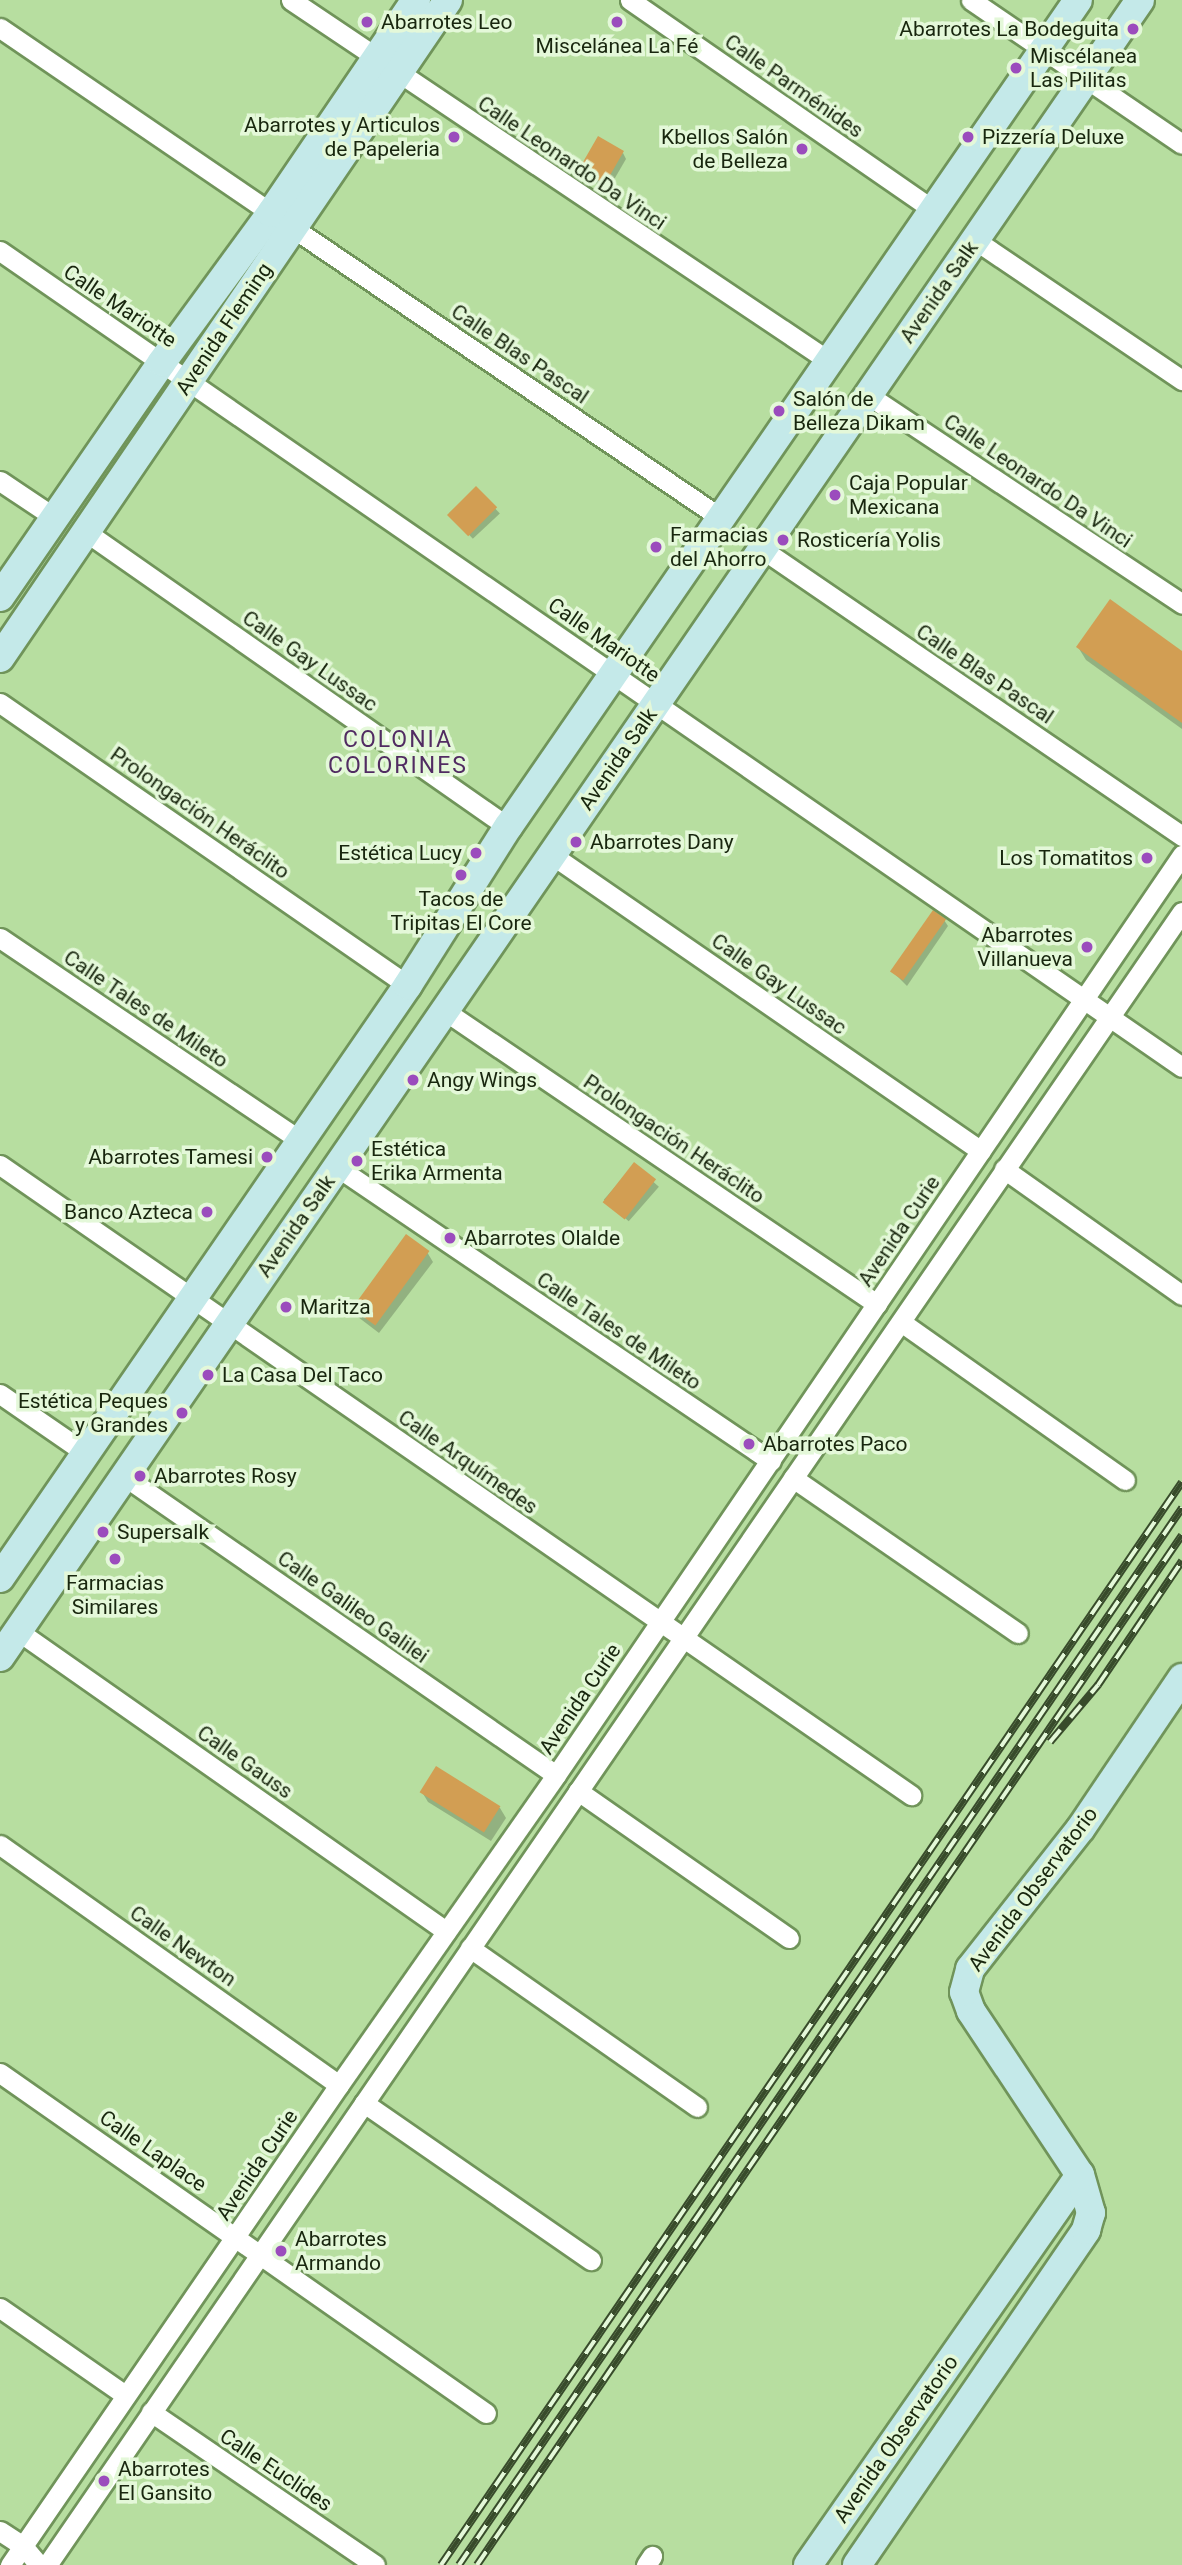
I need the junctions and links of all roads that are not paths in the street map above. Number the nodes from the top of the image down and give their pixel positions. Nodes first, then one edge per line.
1 (291, 0) edge
2 (416, 0) edge
3 (448, 0) edge
4 (630, 0) edge
5 (971, 0) edge
6 (1078, 0) edge
7 (1140, 0) edge
8 (0, 28) edge
9 (1044, 50) junction
10 (388, 66) junction
11 (1086, 78) junction
12 (1182, 144) edge
13 (933, 210) junction
14 (282, 220) junction
15 (975, 240) junction
16 (0, 251) edge
17 (829, 361) junction
18 (162, 362) junction
19 (189, 380) junction
20 (1182, 380) edge
21 (868, 395) junction
22 (0, 481) edge
23 (54, 517) junction
24 (721, 518) junction
25 (86, 532) junction
26 (762, 550) junction
27 (0, 597) edge
28 (1182, 604) edge
29 (0, 657) edge
30 (614, 674) junction
31 (0, 703) edge
32 (656, 703) junction
33 (508, 827) junction
34 (1182, 836) edge
35 (552, 855) junction
36 (1182, 855) edge
37 (1182, 912) edge
38 (0, 937) edge
39 (408, 985) junction
40 (1085, 998) junction
41 (445, 1011) junction
42 (1110, 1017) junction
43 (1182, 1067) edge
44 (301, 1141) junction
45 (981, 1151) junction
46 (0, 1165) edge
47 (337, 1167) junction
48 (1004, 1169) junction
49 (1182, 1295) edge
50 (193, 1299) junction
51 (877, 1304) junction
52 (229, 1322) junction
53 (901, 1322) junction
54 (0, 1394) edge
55 (84, 1452) junction
56 (771, 1461) junction
57 (124, 1476) junction
58 (793, 1478) junction
59 (1125, 1480) dead end
60 (0, 1578) edge
61 (659, 1623) junction
62 (18, 1631) junction
63 (1018, 1633) dead end
64 (682, 1640) junction
65 (0, 1657) edge
66 (1182, 1678) edge
67 (556, 1775) junction
68 (578, 1791) junction
69 (911, 1795) dead end
70 (0, 1845) edge
71 (446, 1931) junction
72 (789, 1938) dead end
73 (470, 1948) junction
74 (0, 2073) edge
75 (339, 2085) junction
76 (364, 2103) junction
77 (697, 2107) dead end
78 (1080, 2175) junction
79 (236, 2236) junction
80 (260, 2253) junction
81 (591, 2260) dead end
82 (0, 2308) edge
83 (125, 2395) junction
84 (151, 2412) junction
85 (486, 2413) dead end
86 (0, 2531) edge
87 (23, 2546) junction
88 (10, 2565) edge
89 (39, 2565) edge
90 (47, 2565) edge
91 (375, 2565) edge
92 (808, 2565) edge
93 (857, 2565) edge

1 - 10 street, Calle Leonardo Da Vinci
2 - 10 main road, Avenida Fleming
3 - 10 main road, Avenida Fleming
4 - 13 street, Calle Parménides
5 - 9 street
6 - 9 main road, Avenida Salk
7 - 11 main road, Avenida Salk
8 - 14 street, Calle Blas Pascal
9 - 11 street
9 - 13 main road, Avenida Salk
10 - 14 main road, Avenida Fleming
10 - 17 street, Calle Leonardo Da Vinci
11 - 12 street
11 - 15 main road, Avenida Salk
13 - 17 main road, Avenida Salk
14 - 18 main road, Avenida Fleming
14 - 19 main road, Avenida Fleming
14 - 24 street, Calle Blas Pascal
15 - 20 street
15 - 21 main road, Avenida Salk
16 - 18 street, Calle Mariotte
17 - 24 main road, Avenida Salk
18 - 19 street, Calle Mariotte
18 - 23 main road, Avenida Fleming
19 - 25 main road, Avenida Fleming
19 - 30 street, Calle Mariotte
21 - 26 main road, Avenida Salk
21 - 28 street, Calle Leonardo Da Vinci
22 - 23 street
23 - 27 main road, Avenida Fleming
24 - 30 main road, Avenida Salk
25 - 29 main road, Avenida Fleming
25 - 33 street, Calle Gay Lussac
26 - 32 main road, Avenida Salk
26 - 34 street, Calle Blas Pascal
30 - 32 street, Calle Mariotte
30 - 33 main road, Avenida Salk
31 - 39 street, Prolongación Heráclito
32 - 35 main road, Avenida Salk
32 - 40 street, Calle Mariotte
33 - 39 main road, Avenida Salk
35 - 41 main road, Avenida Salk
35 - 45 street, Calle Gay Lussac
36 - 40 street, Avenida Curie
37 - 42 street
38 - 44 street, Calle Tales de Mileto
39 - 44 main road, Avenida Salk
40 - 42 street, Calle Mariotte
40 - 45 street, Avenida Curie
41 - 47 main road, Avenida Salk
41 - 51 street, Prolongación Heráclito
42 - 43 street, Calle Mariotte
42 - 48 street
44 - 50 main road, Avenida Salk
45 - 51 street, Avenida Curie
46 - 50 street, Calle Arquímedes
47 - 52 main road, Avenida Salk
47 - 56 street, Calle Tales de Mileto
48 - 49 street
48 - 53 street
50 - 52 street, Calle Arquímedes
50 - 55 main road, Avenida Salk
51 - 56 street, Avenida Curie
52 - 57 main road, Avenida Salk
52 - 61 street, Calle Arquímedes
53 - 58 street
53 - 59 street
54 - 55 street
55 - 60 main road, Avenida Salk
56 - 61 street, Avenida Curie
57 - 62 main road, Avenida Salk
57 - 67 street, Calle Galileo Galilei
58 - 63 street
58 - 64 street
61 - 64 street, Calle Arquímedes
61 - 67 street, Avenida Curie
62 - 65 main road, Avenida Salk
62 - 71 street, Calle Gauss
64 - 68 street
64 - 69 street, Calle Arquímedes
66 - 78 main road, Avenida Observatorio
67 - 71 street, Avenida Curie
68 - 72 street
68 - 73 street
70 - 75 street, Calle Newton
71 - 75 street, Avenida Curie
73 - 76 street
73 - 77 street
74 - 79 street, Calle Laplace
75 - 79 street, Avenida Curie
76 - 80 street
76 - 81 street
78 - 92 main road, Avenida Observatorio
78 - 93 main road, Avenida Observatorio
79 - 80 street, Calle Laplace
79 - 83 street, Avenida Curie
80 - 84 street
80 - 85 street, Calle Laplace
82 - 83 street
83 - 87 street, Avenida Curie
84 - 90 street
84 - 91 street, Calle Euclides
86 - 87 street
87 - 88 street, Avenida Curie
87 - 89 street

